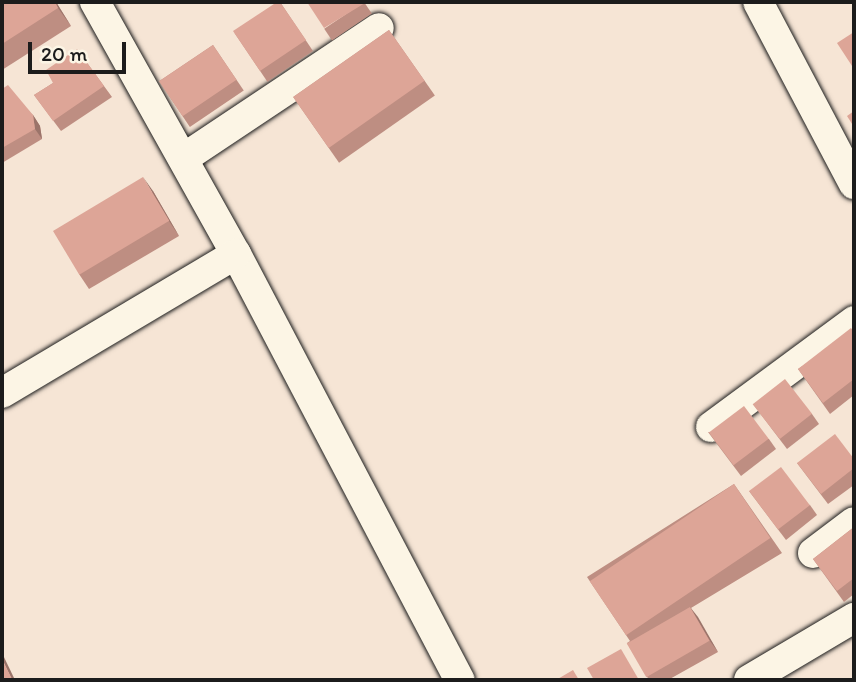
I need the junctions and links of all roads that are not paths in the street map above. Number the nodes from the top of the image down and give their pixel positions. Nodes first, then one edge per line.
1 (95, 2) edge
2 (758, 2) edge
3 (379, 28) dead end
4 (184, 158) junction
5 (854, 184) edge
6 (236, 254) junction
7 (854, 321) edge
8 (2, 393) edge
9 (711, 427) edge
10 (854, 522) edge
11 (813, 553) dead end
12 (854, 618) edge
13 (460, 680) edge
14 (749, 680) edge

1 - 4 street
2 - 5 street
3 - 4 street
4 - 6 street
6 - 8 street
6 - 13 street
7 - 9 street
10 - 11 street
12 - 14 street

